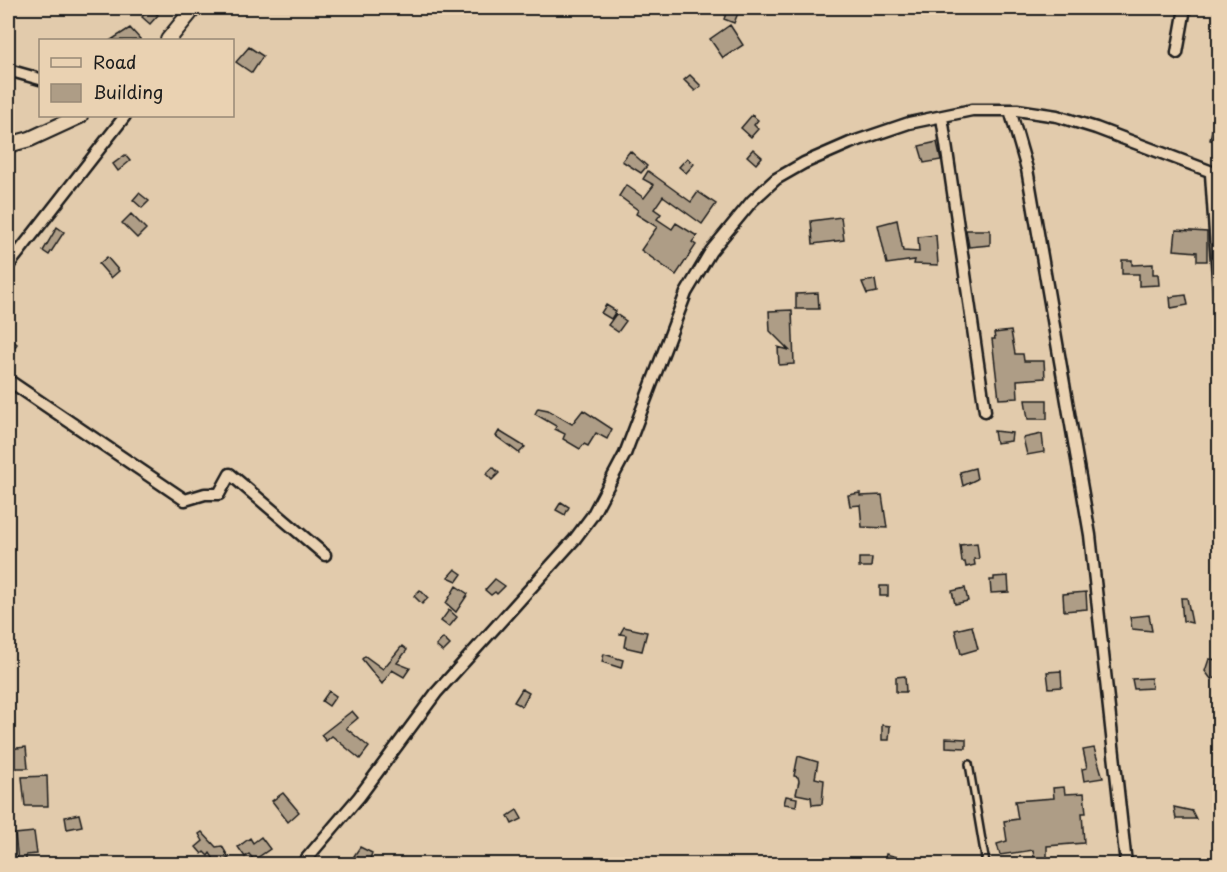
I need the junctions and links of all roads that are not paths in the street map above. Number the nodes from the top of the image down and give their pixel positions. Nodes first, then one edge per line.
1 (194, 8) edge
2 (1185, 8) edge
3 (169, 39) edge
4 (1177, 53) dead end
5 (8, 70) edge
6 (39, 79) edge
7 (1010, 110) junction
8 (78, 117) edge
9 (124, 117) edge
10 (942, 117) junction
11 (8, 145) edge
12 (1215, 174) edge
13 (8, 266) edge
14 (1220, 307) edge
15 (8, 380) edge
16 (985, 411) dead end
17 (325, 555) dead end
18 (969, 764) dead end
19 (302, 864) edge
20 (986, 864) edge
21 (1126, 864) edge

1 - 3 main road
2 - 4 street
5 - 6 street
7 - 10 street
7 - 12 street
7 - 21 street
8 - 11 main road
9 - 13 street
10 - 16 street
10 - 19 street
12 - 14 street
15 - 17 street
18 - 20 lane

